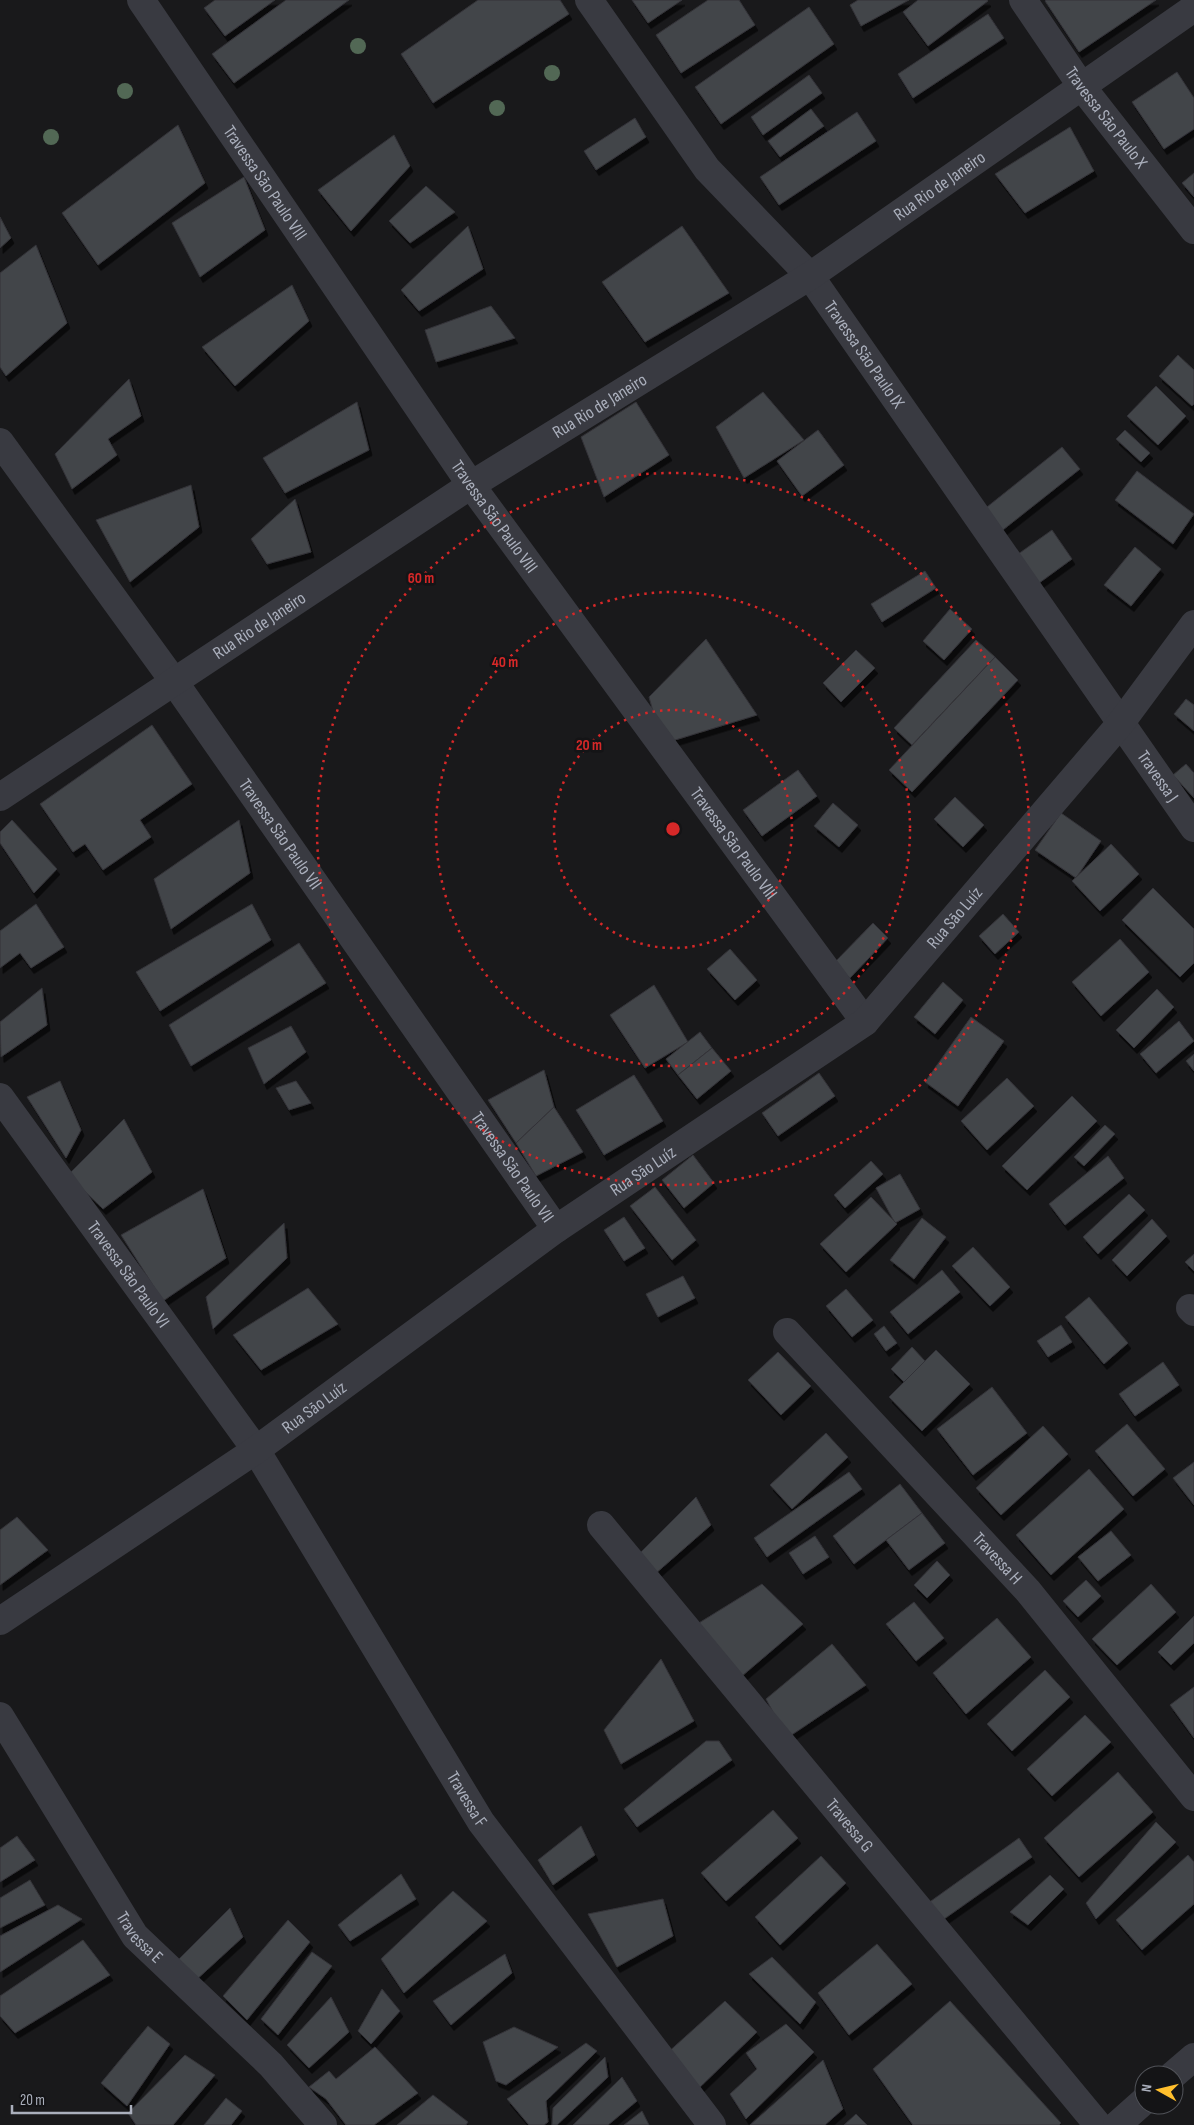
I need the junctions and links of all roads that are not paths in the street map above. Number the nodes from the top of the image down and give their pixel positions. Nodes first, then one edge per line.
1 (141, 0) edge
2 (589, 0) edge
3 (1023, 0) edge
4 (1194, 8) edge
5 (1082, 86) junction
6 (1194, 230) edge
7 (810, 276) junction
8 (0, 442) edge
9 (471, 485) junction
10 (1194, 624) edge
11 (176, 683) junction
12 (1120, 724) junction
13 (0, 798) edge
14 (1194, 828) edge
15 (865, 1022) junction
16 (0, 1097) edge
17 (556, 1229) junction
18 (787, 1332) dead end
19 (256, 1450) junction
20 (601, 1525) dead end
21 (0, 1621) edge
22 (0, 1716) edge
23 (1194, 1797) edge
24 (1194, 2056) edge
25 (1184, 2065) edge
26 (1134, 2110) edge
27 (323, 2125) edge
28 (712, 2125) edge
29 (1098, 2125) edge
30 (1117, 2125) edge

1 - 9 street, Travessa São Paulo VIII
2 - 7 street, Travessa São Paulo IX
3 - 5 street, Travessa São Paulo X
4 - 5 street, Rua Rio de Janeiro
5 - 6 street, Travessa São Paulo X
5 - 7 street, Rua Rio de Janeiro
7 - 9 street, Rua Rio de Janeiro
7 - 12 street, Travessa São Paulo IX
8 - 11 street, Travessa São Paulo VII
9 - 11 street, Rua Rio de Janeiro
9 - 15 street, Travessa São Paulo VIII
10 - 12 street, Rua São Luíz
11 - 13 street, Rua Rio de Janeiro
11 - 17 street, Travessa São Paulo VII
12 - 14 street, Travessa J
12 - 15 street, Rua São Luíz
15 - 17 street, Rua São Luíz
16 - 19 street, Travessa São Paulo VI
17 - 19 street, Rua São Luíz
18 - 23 street, Travessa H
19 - 21 street, Rua São Luíz
19 - 28 street, Travessa F
20 - 29 street, Travessa G
22 - 27 street, Travessa E
24 - 25 street
26 - 30 street

